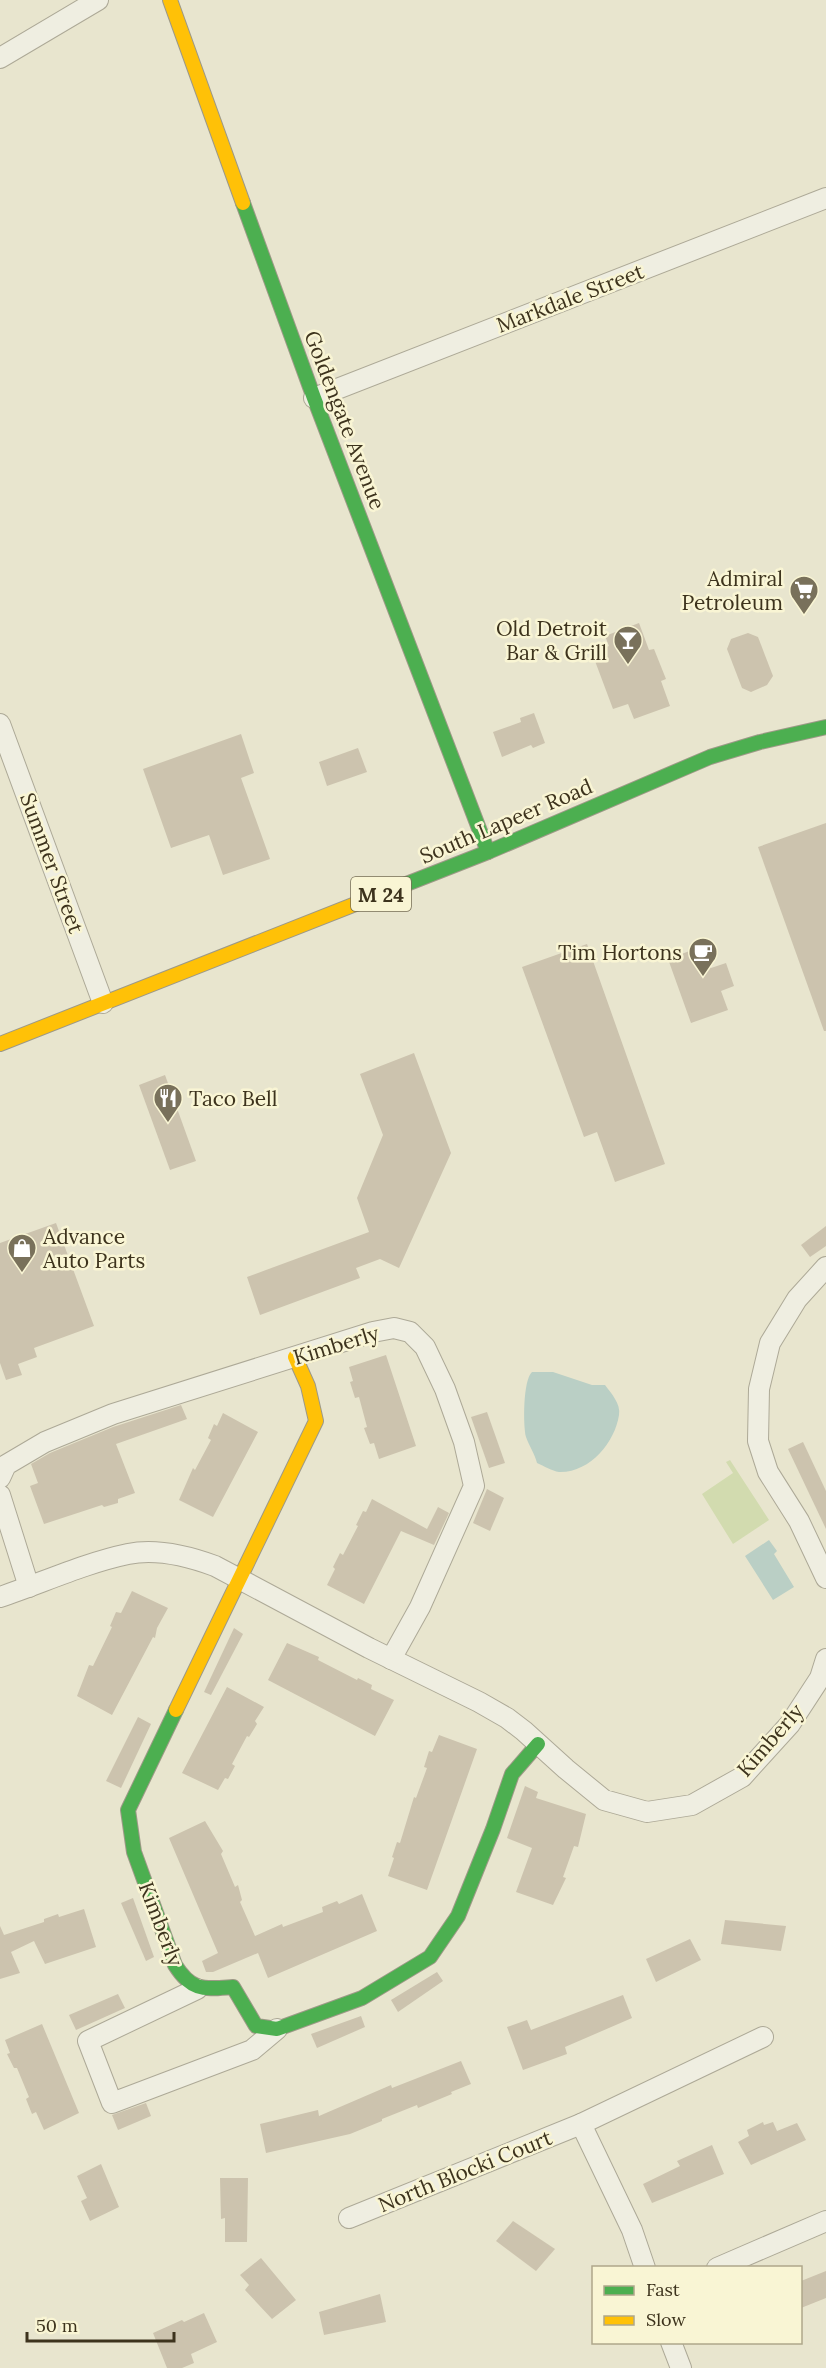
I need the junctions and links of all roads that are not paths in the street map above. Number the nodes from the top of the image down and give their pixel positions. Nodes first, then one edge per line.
1 (98, 0) edge
2 (170, 0) edge
3 (0, 58) edge
4 (826, 198) edge
5 (314, 398) junction
6 (807, 716) dead end
7 (0, 724) edge
8 (826, 727) edge
9 (760, 742) junction
10 (488, 852) junction
11 (103, 1003) junction
12 (0, 1044) edge
13 (826, 1267) edge
14 (295, 1357) junction
15 (0, 1478) edge
16 (0, 1495) edge
17 (826, 1578) edge
18 (240, 1579) junction
19 (29, 1587) junction
20 (0, 1597) edge
21 (391, 1659) junction
22 (826, 1659) edge
23 (538, 1744) junction
24 (197, 1989) junction
25 (277, 2029) junction
26 (763, 2037) dead end
27 (581, 2124) junction
28 (349, 2218) dead end
29 (826, 2221) edge
30 (644, 2266) edge
31 (722, 2266) edge
32 (672, 2344) edge
33 (681, 2368) edge

1 - 3 street
2 - 5 street, Goldengate Avenue
4 - 5 street, Markdale Street
5 - 10 street, Goldengate Avenue
6 - 9 street, South Lapeer Road / M 24
7 - 11 street, Summer Street
8 - 9 street, South Lapeer Road / M 24
9 - 10 street, South Lapeer Road / M 24
10 - 11 street, South Lapeer Road / M 24
11 - 12 street, South Lapeer Road / M 24
13 - 17 street
14 - 15 street, Kimberly
14 - 18 street
14 - 21 street, Kimberly
16 - 19 street
18 - 19 street, Kimberly
18 - 21 street, Kimberly
18 - 24 street, Kimberly
19 - 20 street, Kimberly
21 - 23 street, Kimberly
22 - 23 street, Kimberly
23 - 25 street
24 - 25 street, Kimberly
24 - 25 street
26 - 27 street, North Blocki Court
27 - 28 street, North Blocki Court
27 - 30 street
29 - 31 street
32 - 33 street

